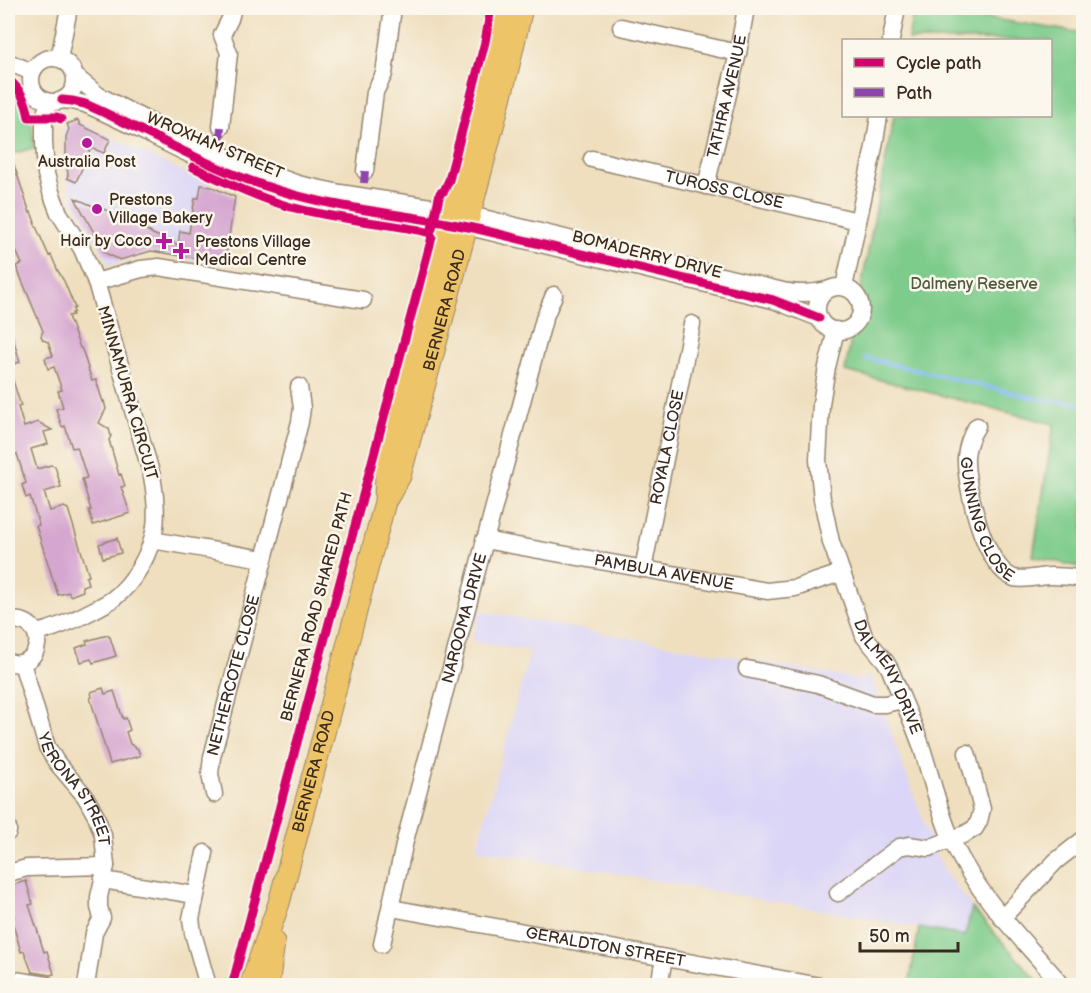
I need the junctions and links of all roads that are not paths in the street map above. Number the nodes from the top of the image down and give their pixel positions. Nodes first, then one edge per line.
1 (69, 8) edge
2 (233, 8) edge
3 (393, 8) edge
4 (504, 8) edge
5 (522, 8) edge
6 (746, 8) edge
7 (897, 8) edge
8 (621, 27) dead end
9 (891, 39) edge
10 (738, 53) junction
11 (60, 59) junction
12 (8, 62) edge
13 (32, 72) junction
14 (75, 76) junction
15 (55, 101) junction
16 (879, 117) edge
17 (221, 127) dead end
18 (592, 159) dead end
19 (365, 171) dead end
20 (706, 186) junction
21 (458, 219) junction
22 (858, 221) junction
23 (96, 282) junction
24 (844, 287) junction
25 (827, 290) junction
26 (554, 295) dead end
27 (363, 300) dead end
28 (819, 318) junction
29 (692, 324) dead end
30 (836, 330) junction
31 (299, 387) dead end
32 (977, 426) dead end
33 (152, 540) junction
34 (484, 540) junction
35 (263, 559) junction
36 (643, 569) junction
37 (841, 573) junction
38 (1083, 579) edge
39 (8, 619) edge
40 (36, 633) junction
41 (15, 663) edge
42 (747, 669) dead end
43 (902, 700) junction
44 (967, 753) dead end
45 (214, 794) dead end
46 (952, 839) junction
47 (1083, 839) edge
48 (205, 854) dead end
49 (8, 873) edge
50 (105, 873) junction
51 (838, 893) dead end
52 (195, 896) junction
53 (279, 903) junction
54 (391, 908) junction
55 (1002, 918) junction
56 (382, 944) dead end
57 (664, 958) junction
58 (8, 979) edge
59 (47, 985) edge
60 (86, 986) edge
61 (208, 986) edge
62 (250, 986) edge
63 (268, 986) edge
64 (660, 986) edge
65 (820, 986) edge
66 (1063, 986) edge

1 - 11 street
2 - 17 street
3 - 19 street
4 - 21 main road, BERNERA ROAD
5 - 21 main road, BERNERA ROAD
6 - 10 street, TATHRA AVENUE
7 - 9 street
8 - 10 street
10 - 20 street, TATHRA AVENUE
11 - 13 street
11 - 14 street
12 - 13 street
13 - 15 street
14 - 15 street
14 - 21 street, WROXHAM STREET
15 - 21 street, WROXHAM STREET
15 - 23 street, MINNAMURRA CIRCUIT
16 - 22 street
18 - 20 street, TUROSS CLOSE
20 - 22 street, TUROSS CLOSE
21 - 25 street, BOMADERRY DRIVE
21 - 28 street, BOMADERRY DRIVE
21 - 53 main road, BERNERA ROAD
22 - 24 street
23 - 27 street
23 - 33 street, MINNAMURRA CIRCUIT
24 - 25 street
24 - 30 street
25 - 28 street
26 - 34 street, NAROOMA DRIVE
28 - 30 street
29 - 36 street, ROYALA CLOSE
30 - 37 street, DALMENY DRIVE
31 - 35 street, NETHERCOTE CLOSE
32 - 38 street, GUNNING CLOSE
33 - 35 street
33 - 40 street, MINNAMURRA CIRCUIT
34 - 36 street, PAMBULA AVENUE
34 - 54 street, NAROOMA DRIVE
35 - 45 street, NETHERCOTE CLOSE
36 - 37 street, PAMBULA AVENUE
37 - 43 street, DALMENY DRIVE
39 - 40 street
40 - 41 street
41 - 50 street, YERONA STREET
42 - 43 street
43 - 46 street, DALMENY DRIVE
44 - 46 street
46 - 51 street
46 - 55 street, DALMENY DRIVE
47 - 55 street
48 - 52 street
49 - 50 street
50 - 52 street
50 - 60 street, YERONA STREET
52 - 61 street
53 - 62 main road, BERNERA ROAD
53 - 63 main road, BERNERA ROAD
54 - 56 street, NAROOMA DRIVE
54 - 57 street, GERALDTON STREET
55 - 66 street, DALMENY DRIVE
57 - 64 street
57 - 65 street, GERALDTON STREET
58 - 59 street

